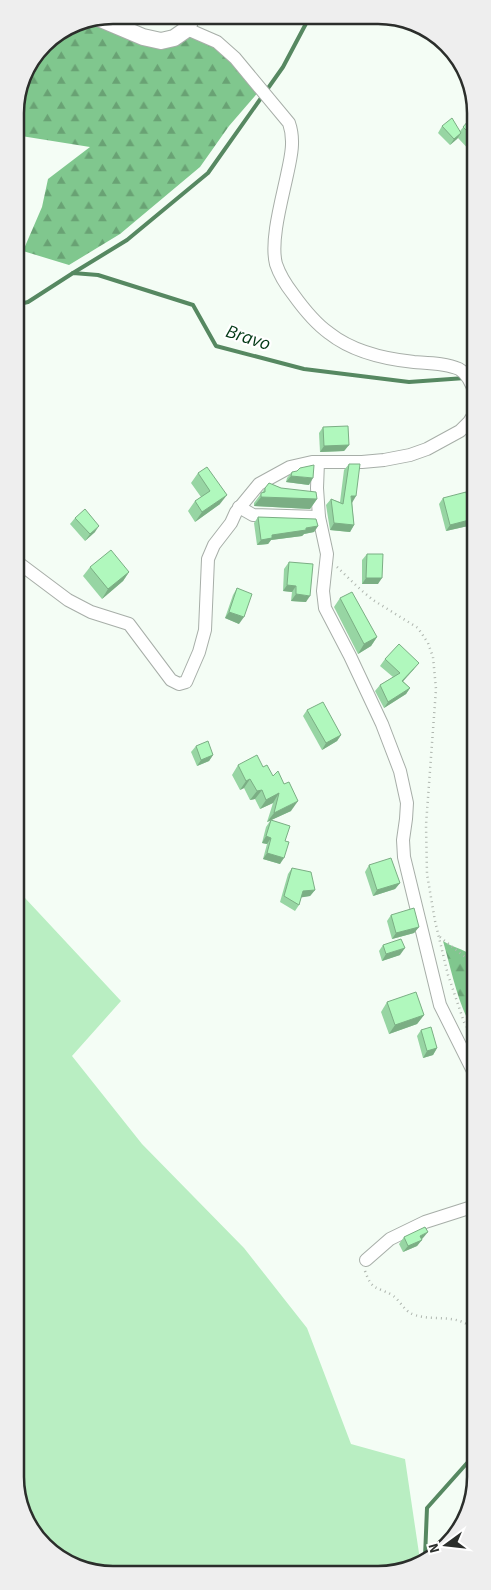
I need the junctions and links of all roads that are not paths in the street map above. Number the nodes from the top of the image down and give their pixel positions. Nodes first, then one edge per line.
1 (113, 24) edge
2 (188, 24) edge
3 (193, 24) edge
4 (467, 380) edge
5 (467, 424) edge
6 (318, 462) junction
7 (262, 483) junction
8 (276, 489) edge
9 (301, 492) edge
10 (317, 494) junction
11 (239, 507) junction
12 (319, 517) junction
13 (24, 567) edge
14 (467, 1059) edge
15 (467, 1209) edge
16 (366, 1260) road end

1 - 2 main road
3 - 4 street
5 - 6 street
6 - 7 street
6 - 10 street
7 - 8 street
7 - 11 street
9 - 10 street
10 - 12 street
11 - 12 street
11 - 13 street
12 - 14 street
15 - 16 street

